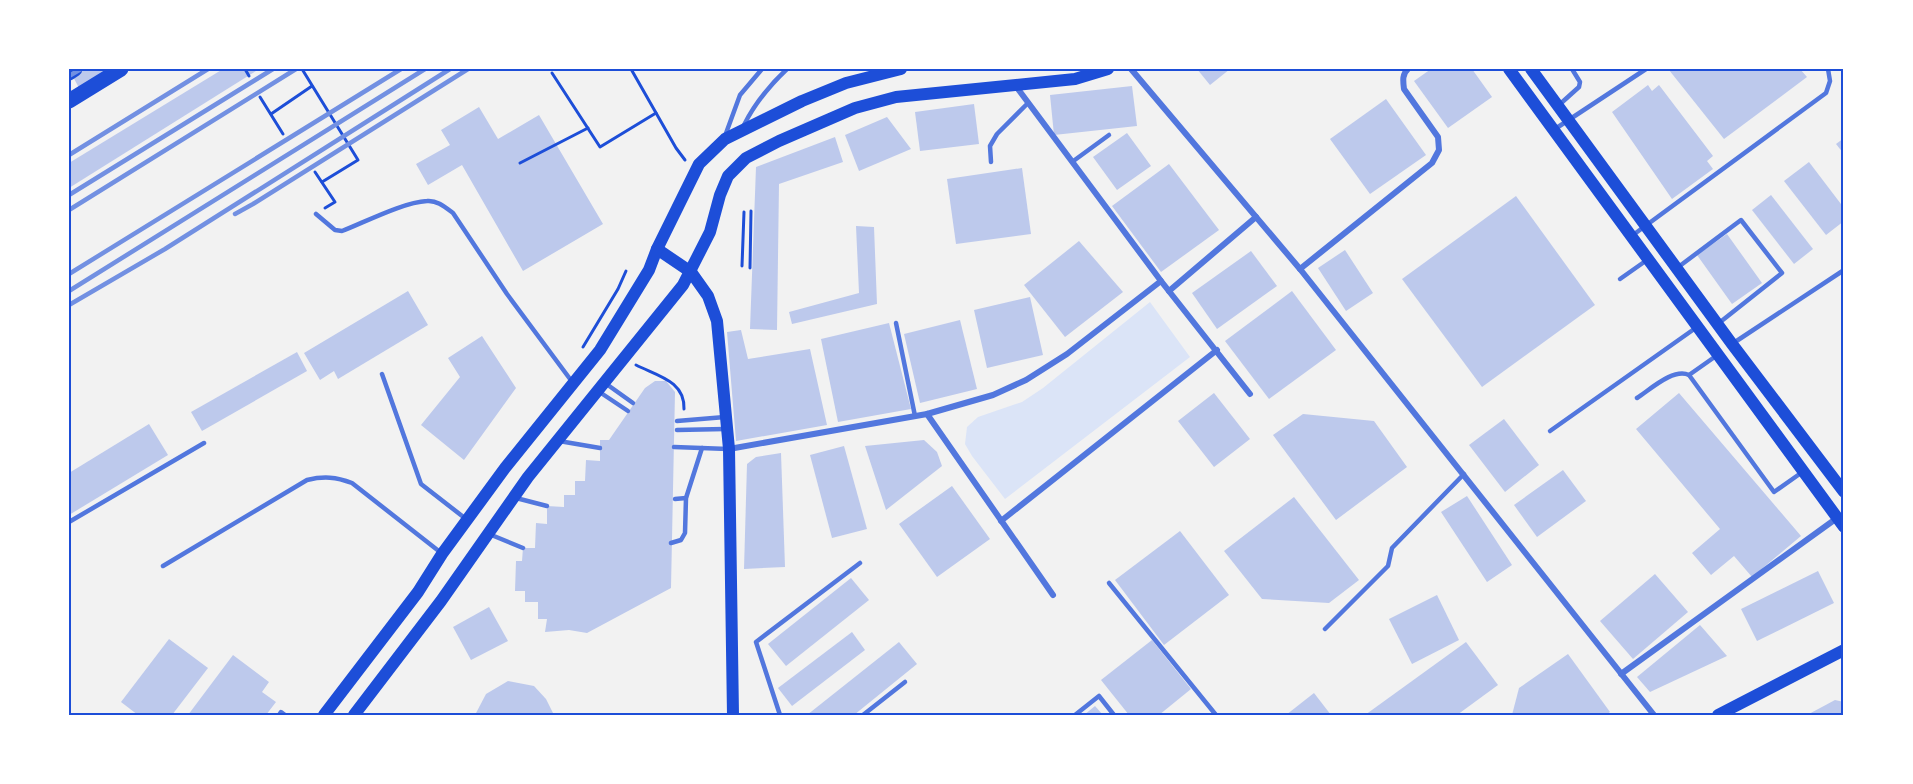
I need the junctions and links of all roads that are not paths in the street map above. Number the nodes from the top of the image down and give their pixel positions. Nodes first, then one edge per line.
1 (75, 69) edge
2 (121, 69) edge
3 (762, 69) edge
4 (787, 69) edge
5 (901, 69) edge
6 (1108, 69) edge
7 (1131, 69) edge
8 (1408, 69) edge
9 (1509, 69) edge
10 (1531, 69) edge
11 (1572, 69) edge
12 (1646, 69) edge
13 (1828, 69) edge
14 (69, 73) edge
15 (1015, 85) junction
16 (69, 102) edge
17 (1029, 103) junction
18 (1558, 106) junction
19 (1569, 120) junction
20 (1555, 129) junction
21 (742, 130) junction
22 (1109, 135) dead end
23 (724, 139) junction
24 (991, 162) dead end
25 (1072, 162) junction
26 (316, 214) road end
27 (1256, 217) junction
28 (1646, 225) junction
29 (1632, 236) junction
30 (657, 249) junction
31 (1649, 259) junction
32 (1677, 268) junction
33 (1300, 269) junction
34 (1844, 270) edge
35 (691, 272) junction
36 (1620, 279) dead end
37 (1161, 281) junction
38 (1844, 284) edge
39 (1169, 291) junction
40 (1844, 313) edge
41 (896, 323) dead end
42 (1718, 324) junction
43 (1698, 326) junction
44 (1732, 344) junction
45 (1217, 350) junction
46 (1719, 355) junction
47 (382, 374) dead end
48 (1689, 375) junction
49 (573, 383) junction
50 (601, 387) junction
51 (1250, 394) dead end
52 (1637, 398) dead end
53 (633, 403) dead end
54 (628, 411) dead end
55 (927, 414) junction
56 (915, 416) junction
57 (677, 421) dead end
58 (727, 423) junction
59 (677, 430) dead end
60 (1550, 431) dead end
61 (557, 441) junction
62 (204, 443) dead end
63 (674, 447) dead end
64 (600, 448) dead end
65 (702, 448) junction
66 (729, 449) junction
67 (1804, 472) junction
68 (1464, 474) junction
69 (1844, 492) edge
70 (513, 497) junction
71 (686, 498) junction
72 (675, 500) dead end
73 (547, 506) dead end
74 (468, 520) junction
75 (1001, 521) junction
76 (69, 522) edge
77 (1841, 523) edge
78 (489, 534) junction
79 (671, 543) dead end
80 (523, 548) dead end
81 (442, 554) junction
82 (860, 563) dead end
83 (163, 567) dead end
84 (1108, 583) dead end
85 (1053, 595) dead end
86 (1325, 629) dead end
87 (1844, 650) edge
88 (1622, 674) junction
89 (905, 682) dead end
90 (279, 715) edge
91 (285, 715) edge
92 (324, 715) edge
93 (354, 715) edge
94 (733, 715) edge
95 (780, 715) edge
96 (863, 715) edge
97 (1075, 715) edge
98 (1114, 715) edge
99 (1215, 715) edge
100 (1653, 715) edge
101 (1718, 715) edge

1 - 14 highway
2 - 16 highway
3 - 23 lane
4 - 21 lane
5 - 21 main road
6 - 15 main road
7 - 27 street
8 - 33 street
9 - 20 main road
10 - 18 main road
11 - 18 lane
12 - 19 lane
13 - 28 lane
15 - 17 street
15 - 35 main road
17 - 24 lane
17 - 25 street
18 - 19 main road
19 - 20 lane
19 - 28 main road
20 - 29 main road
21 - 23 main road
22 - 25 lane
23 - 30 main road
25 - 37 street
26 - 49 lane
27 - 33 street
27 - 39 street
28 - 29 lane
28 - 32 main road
29 - 31 main road
30 - 35 main road
30 - 49 main road
31 - 36 lane
31 - 43 main road
32 - 42 main road
32 - 42 lane
33 - 68 street
34 - 44 lane
35 - 50 main road
35 - 58 main road
37 - 39 street
37 - 55 street
38 - 40 lane
39 - 45 street
41 - 56 lane
42 - 44 main road
43 - 46 main road
43 - 60 lane
44 - 69 main road
45 - 51 street
45 - 75 street
46 - 48 lane
46 - 67 main road
47 - 74 lane
48 - 52 lane
48 - 67 lane
49 - 74 main road
50 - 53 lane
50 - 54 lane
50 - 61 main road
55 - 56 street
55 - 75 street
56 - 66 street
57 - 58 lane
58 - 59 lane
58 - 66 main road
61 - 64 lane
61 - 70 main road
62 - 76 lane
63 - 65 lane
65 - 66 lane
65 - 71 lane
66 - 94 main road
67 - 77 main road
68 - 86 lane
68 - 88 street
70 - 73 lane
70 - 78 main road
71 - 72 lane
71 - 79 lane
74 - 81 main road
75 - 85 street
77 - 88 street
78 - 80 lane
78 - 93 main road
81 - 83 lane
81 - 92 main road
82 - 95 lane
84 - 99 lane
87 - 101 main road
88 - 100 street
89 - 96 lane
90 - 91 lane
97 - 98 lane

